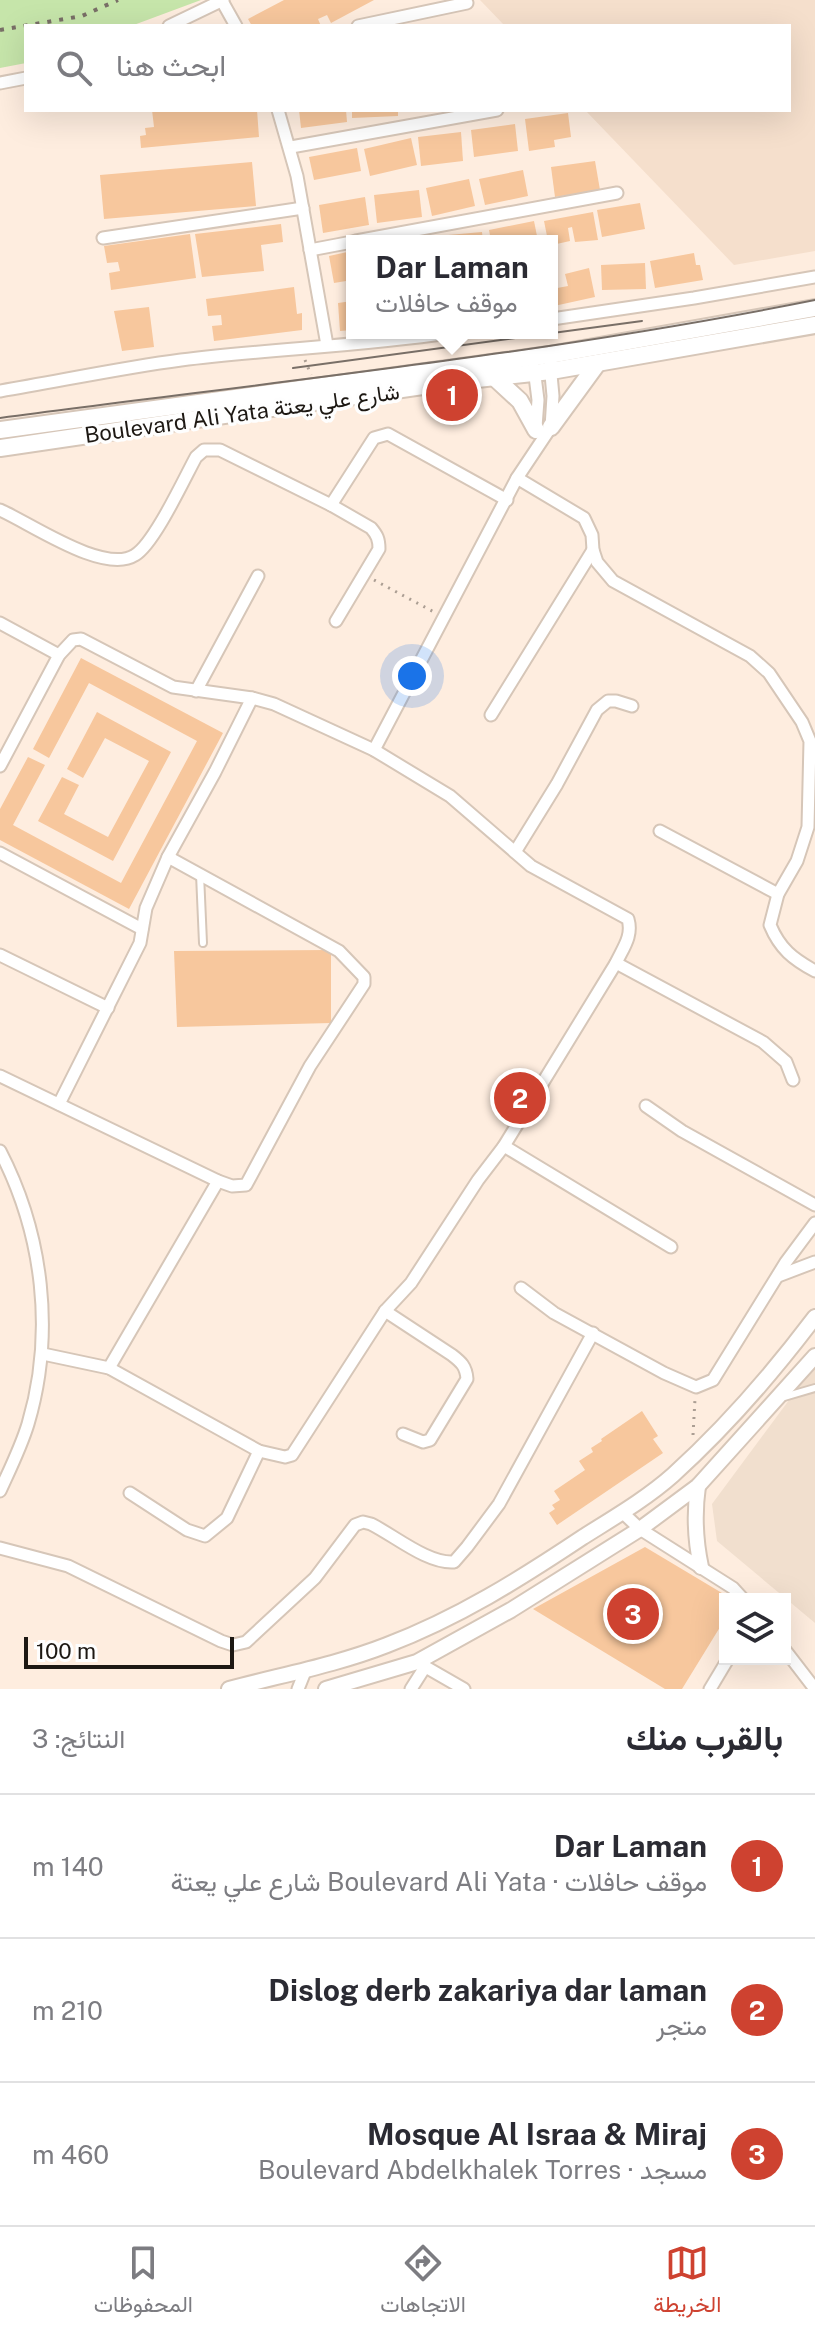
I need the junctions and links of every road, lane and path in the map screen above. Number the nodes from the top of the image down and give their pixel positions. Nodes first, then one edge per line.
1 (222, 0) edge
2 (467, 3) dead end
3 (173, 24) edge
4 (235, 24) edge
5 (367, 24) edge
6 (24, 78) edge
7 (0, 83) edge
8 (279, 112) edge
9 (486, 112) edge
10 (291, 147) junction
11 (617, 193) dead end
12 (303, 208) junction
13 (387, 235) edge
14 (103, 238) dead end
15 (346, 243) edge
16 (310, 250) junction
17 (815, 277) edge
18 (815, 308) edge
19 (558, 318) edge
20 (815, 325) edge
21 (404, 339) edge
22 (327, 345) junction
23 (542, 364) junction
24 (597, 364) junction
25 (495, 378) junction
26 (0, 391) edge
27 (543, 428) junction
28 (0, 430) edge
29 (0, 448) edge
30 (517, 478) junction
31 (507, 500) junction
32 (331, 505) junction
33 (0, 510) edge
34 (593, 550) junction
35 (363, 575) junction
36 (258, 576) dead end
37 (444, 617) junction
38 (336, 621) dead end
39 (0, 623) edge
40 (59, 655) junction
41 (196, 691) junction
42 (252, 698) junction
43 (632, 706) dead end
44 (491, 715) dead end
45 (374, 750) junction
46 (0, 766) edge
47 (660, 831) dead end
48 (515, 852) junction
49 (0, 853) edge
50 (168, 857) junction
51 (200, 874) junction
52 (778, 894) junction
53 (142, 929) junction
54 (203, 943) dead end
55 (0, 955) edge
56 (616, 963) junction
57 (815, 971) edge
58 (108, 1008) junction
59 (0, 1076) edge
60 (793, 1080) dead end
61 (59, 1104) junction
62 (646, 1106) dead end
63 (504, 1146) junction
64 (0, 1151) edge
65 (218, 1181) junction
66 (815, 1205) edge
67 (815, 1223) edge
68 (671, 1247) dead end
69 (815, 1262) edge
70 (778, 1276) junction
71 (521, 1288) dead end
72 (385, 1311) junction
73 (815, 1317) edge
74 (593, 1333) junction
75 (43, 1354) junction
76 (815, 1356) edge
77 (109, 1368) junction
78 (696, 1387) junction
79 (815, 1388) edge
80 (780, 1398) junction
81 (403, 1434) dead end
82 (259, 1451) junction
83 (692, 1455) junction
84 (698, 1486) junction
85 (0, 1491) edge
86 (130, 1493) dead end
87 (622, 1512) junction
88 (640, 1529) junction
89 (0, 1548) edge
90 (701, 1567) junction
91 (738, 1593) edge
92 (791, 1656) edge
93 (332, 1663) junction
94 (421, 1664) junction
95 (724, 1665) edge
96 (306, 1669) junction
97 (813, 1680) edge
98 (229, 1689) edge
99 (298, 1689) edge
100 (326, 1689) edge
101 (411, 1689) edge
102 (464, 1689) edge
103 (710, 1689) edge

1 - 3 street
1 - 4 street
2 - 5 street
6 - 7 street
8 - 10 street
9 - 10 street
10 - 12 street
11 - 13 street
12 - 14 street
12 - 16 street
15 - 16 street
16 - 22 street
17 - 19 street
18 - 23 main road, Boulevard Ali Yata شارع علي يعتة
20 - 24 main road, Boulevard Ali Yata شارع علي يعتة
21 - 22 street
22 - 26 street
23 - 24 main road, Boulevard Ali Yata شارع علي يعتة
23 - 25 main road, Boulevard Ali Yata شارع علي يعتة
23 - 27 street
23 - 28 main road, Boulevard Ali Yata شارع علي يعتة
24 - 27 main road
25 - 27 main road
25 - 29 main road, Boulevard Ali Yata شارع علي يعتة
27 - 30 street
30 - 31 street
30 - 34 street
31 - 32 street
31 - 37 street
32 - 33 street
32 - 35 street
34 - 44 street
34 - 52 street
35 - 37 path
35 - 38 street
36 - 41 street
37 - 45 street
39 - 40 street
40 - 41 street
40 - 46 street
41 - 42 street
42 - 45 street
42 - 50 street
43 - 48 street
45 - 48 street
47 - 52 street
48 - 56 street
49 - 53 street
50 - 51 street
50 - 53 street
51 - 54 lane
51 - 65 street
52 - 57 street
53 - 58 street
55 - 58 street
56 - 60 street
56 - 63 street
58 - 61 street
59 - 61 street
61 - 65 street
62 - 66 street
63 - 68 street
63 - 72 street
64 - 75 street
65 - 77 street
67 - 70 street
69 - 70 street
70 - 78 street
71 - 74 street
72 - 81 street
72 - 82 street
73 - 83 street
74 - 78 street
74 - 89 street
75 - 77 street
75 - 85 street
76 - 80 street
77 - 82 street
78 - 83 path
79 - 80 lane
80 - 84 street
82 - 86 street
83 - 87 street
84 - 88 street
84 - 90 street
87 - 88 street
87 - 93 street
88 - 90 street
88 - 94 street
90 - 91 street
92 - 97 street
93 - 96 street
93 - 100 street
94 - 100 street
94 - 101 street
94 - 102 street
95 - 103 street
96 - 98 street
96 - 99 street

